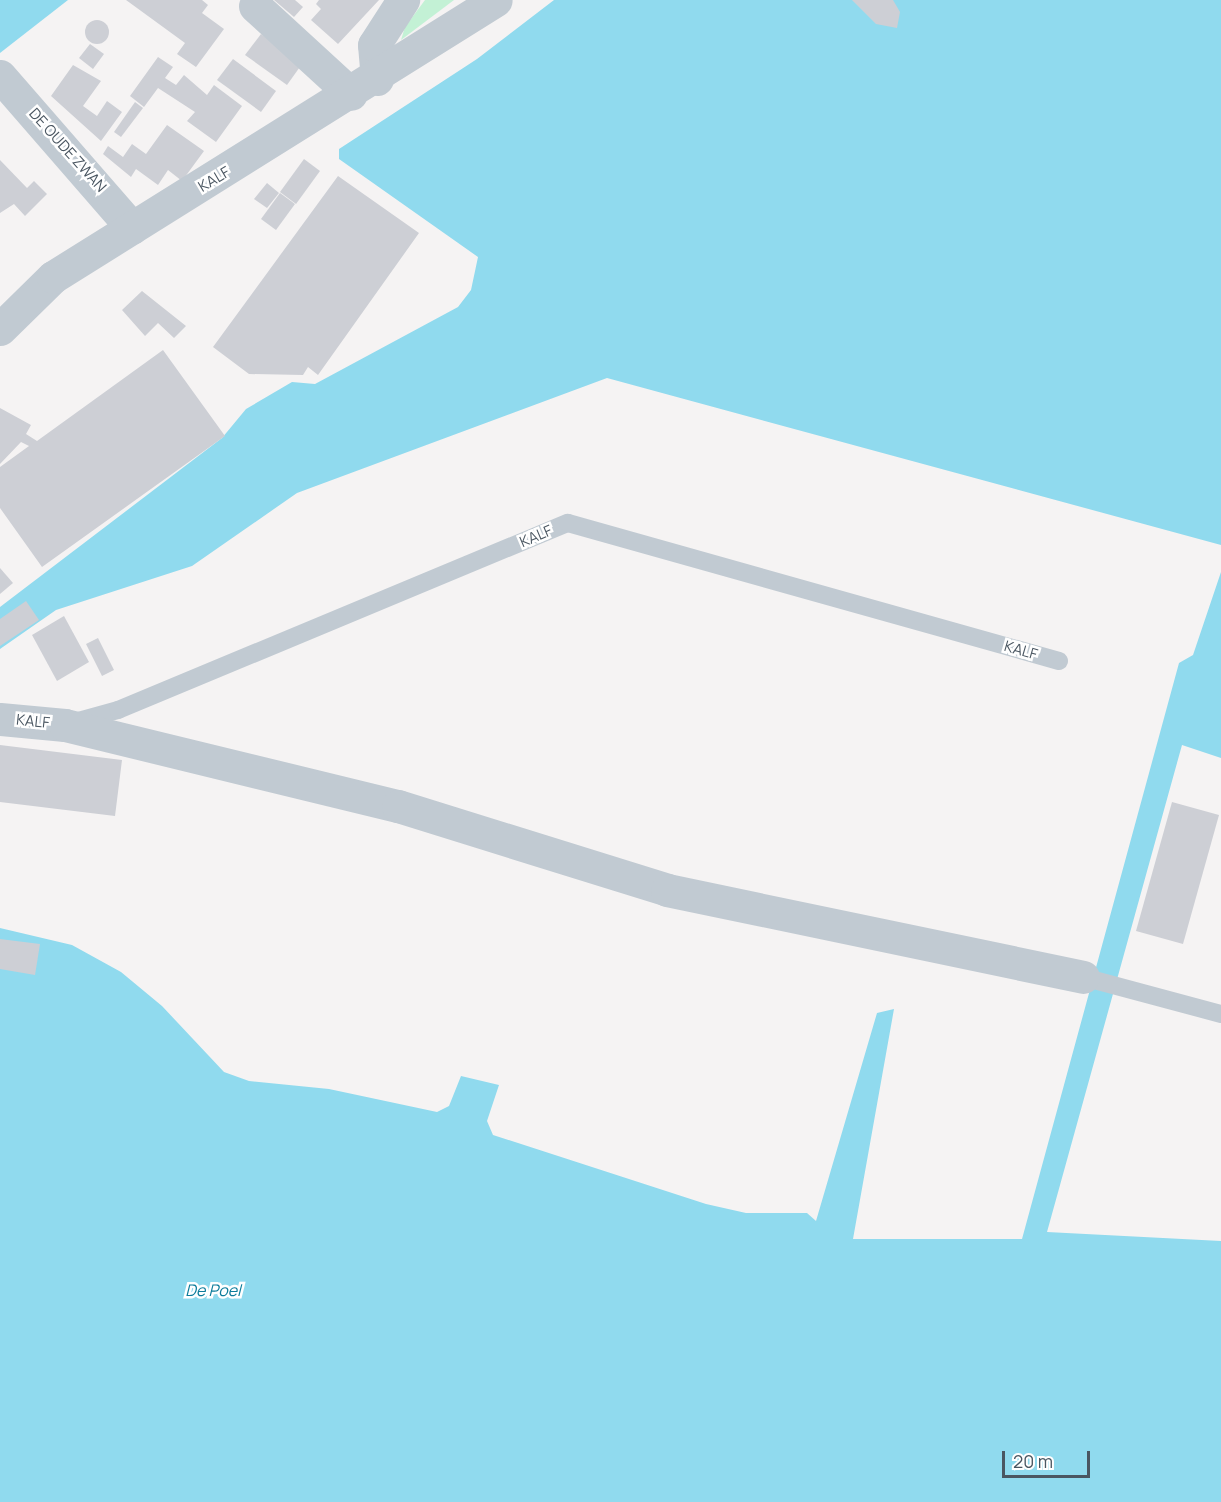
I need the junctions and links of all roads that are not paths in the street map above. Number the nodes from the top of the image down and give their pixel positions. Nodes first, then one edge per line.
1 (403, 0) edge
2 (496, 0) edge
3 (255, 6) dead end
4 (4, 81) edge
5 (364, 87) junction
6 (132, 228) junction
7 (0, 329) edge
8 (1059, 661) dead end
9 (0, 719) edge
10 (65, 725) junction
11 (1083, 977) joint
12 (1221, 1014) edge

1 - 5 street
2 - 5 street, KALF
3 - 5 street
4 - 6 street, DE OUDE ZWAN
5 - 6 street, KALF
6 - 7 street, KALF
8 - 10 lane, KALF
9 - 10 street, KALF
10 - 11 street, KALF
11 - 12 lane

